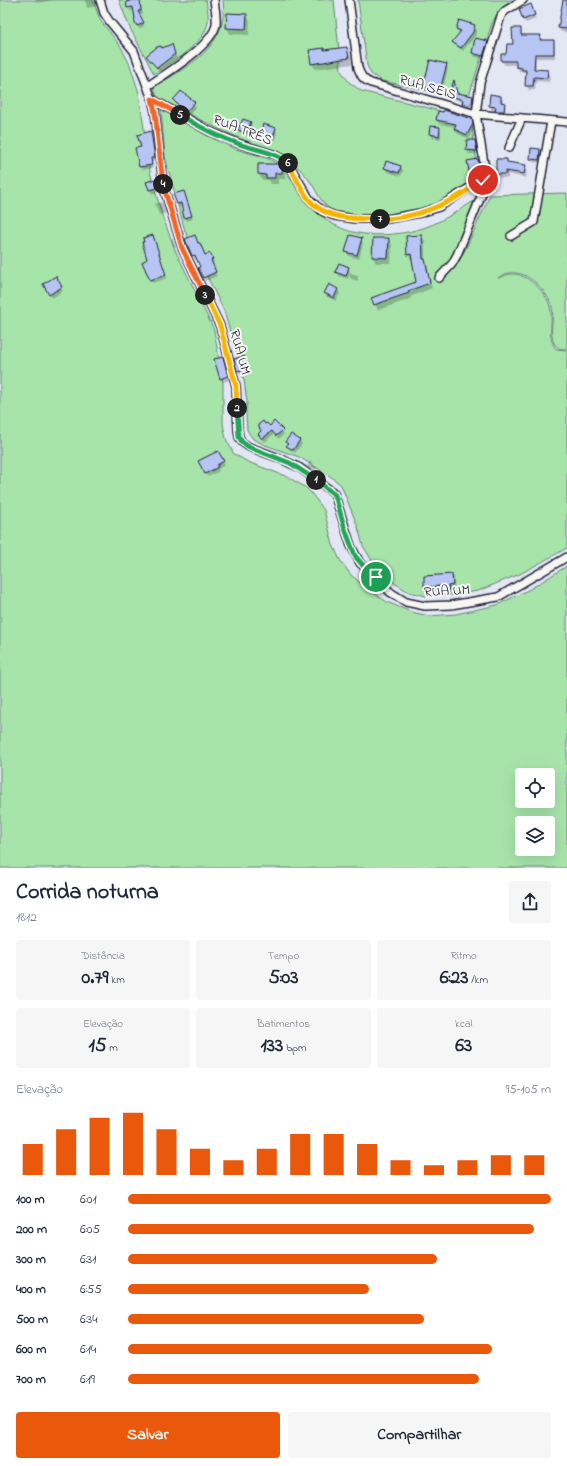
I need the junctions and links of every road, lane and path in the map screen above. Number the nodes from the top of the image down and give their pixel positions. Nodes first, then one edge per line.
1 (100, 0) edge
2 (214, 0) edge
3 (349, 0) edge
4 (523, 0) edge
5 (148, 86) junction
6 (152, 99) junction
7 (476, 114) junction
8 (522, 118) junction
9 (551, 121) junction
10 (567, 122) edge
11 (509, 148) dead end
12 (485, 178) junction
13 (511, 236) dead end
14 (439, 278) dead end
15 (567, 557) edge

1 - 5 street, RUA UM
2 - 5 street
3 - 7 street, RUA SEIS
4 - 7 street
5 - 6 street, RUA UM
6 - 12 street, RUA TRÊS
6 - 15 street, RUA UM
7 - 8 street, RUA SEIS
7 - 12 street
8 - 9 street, RUA SEIS
8 - 11 street
9 - 10 street, RUA SEIS
9 - 13 street
12 - 14 street

